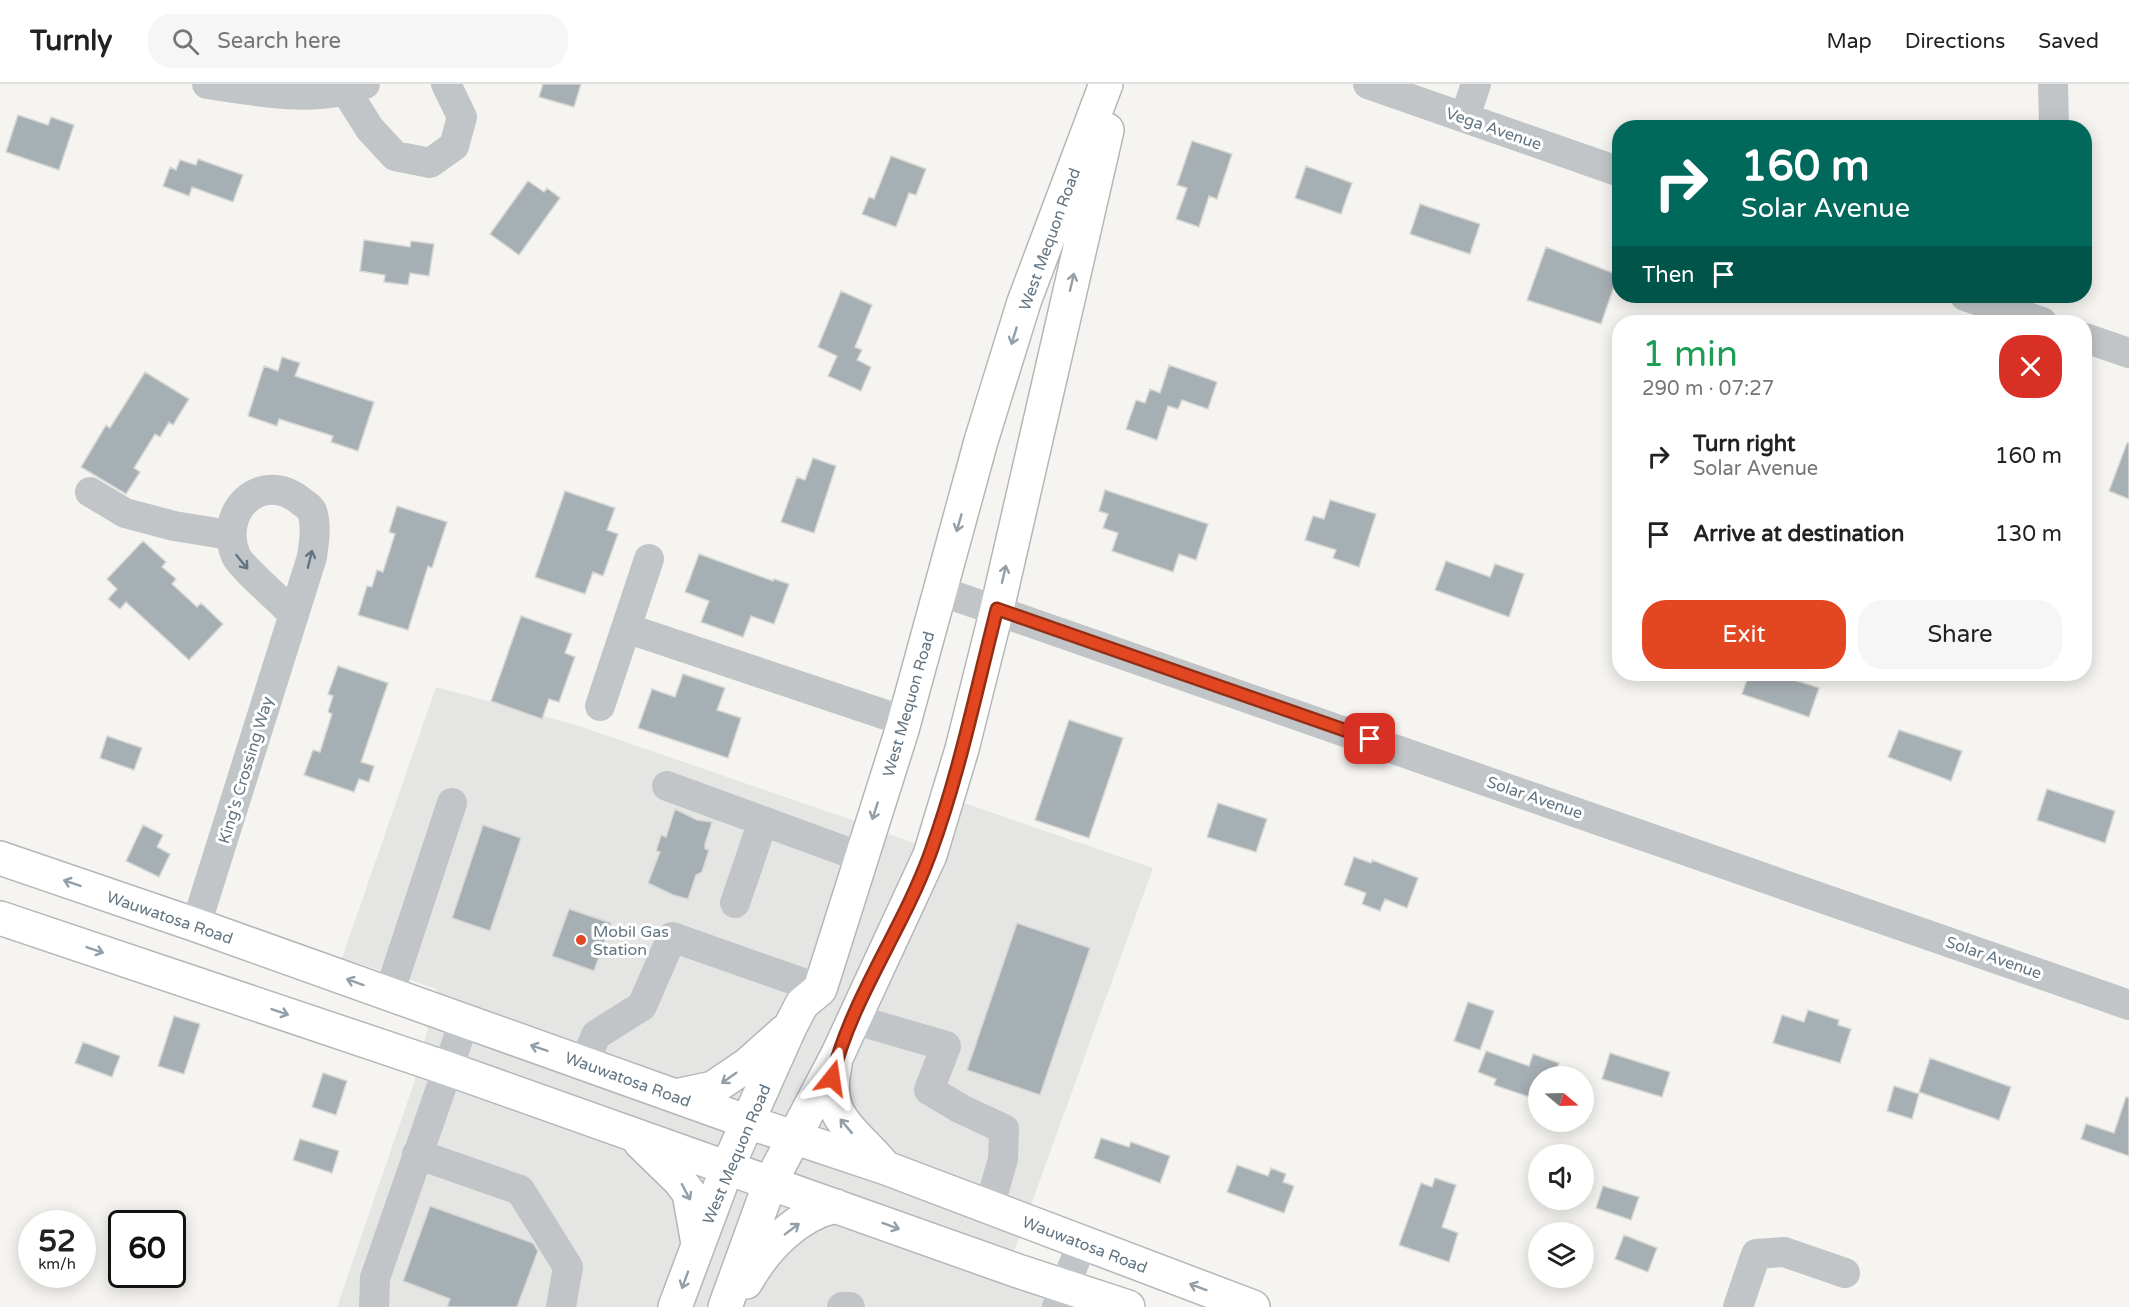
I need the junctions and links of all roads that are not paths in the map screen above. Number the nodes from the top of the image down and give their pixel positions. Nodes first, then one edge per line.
1 (207, 84) edge
2 (446, 84) edge
3 (1106, 84) edge
4 (1118, 84) edge
5 (1368, 84) edge
6 (1476, 84) edge
7 (2053, 84) edge
8 (356, 88) edge
9 (1465, 117) junction
10 (2054, 120) edge
11 (1612, 169) edge
12 (2001, 303) edge
13 (2027, 315) edge
14 (2092, 340) edge
15 (2129, 353) edge
16 (90, 492) dead end
17 (230, 535) junction
18 (649, 559) dead end
19 (940, 591) junction
20 (997, 609) junction
21 (294, 615) junction
22 (626, 628) junction
23 (600, 706) dead end
24 (904, 721) junction
25 (667, 786) dead end
26 (452, 803) dead end
27 (763, 821) junction
28 (861, 856) junction
29 (0, 858) edge
30 (735, 903) dead end
31 (0, 918) edge
32 (196, 925) junction
33 (820, 989) junction
34 (389, 994) junction
35 (2129, 1005) edge
36 (856, 1011) junction
37 (464, 1022) junction
38 (790, 1027) junction
39 (837, 1056) junction
40 (584, 1064) junction
41 (446, 1068) junction
42 (676, 1096) junction
43 (633, 1134) junction
44 (760, 1153) junction
45 (417, 1154) junction
46 (886, 1168) junction
47 (836, 1206) junction
48 (989, 1208) junction
49 (1024, 1221) junction
50 (1082, 1243) junction
51 (698, 1245) junction
52 (1845, 1273) dead end
53 (1061, 1297) edge
54 (374, 1307) edge
55 (561, 1307) edge
56 (675, 1307) edge
57 (701, 1307) edge
58 (725, 1307) edge
59 (732, 1307) edge
60 (842, 1307) edge
61 (850, 1307) edge
62 (1128, 1307) edge
63 (1253, 1307) edge
64 (1738, 1307) edge

1 - 8 street
2 - 8 street
3 -> 19 main road, West Mequon Road
20 -> 4 main road, West Mequon Road
5 - 9 street, Vega Avenue
6 - 9 street
7 - 10 street
9 - 11 street, Vega Avenue
12 - 13 street
14 - 15 street
16 - 17 street
17 -> 21 street
21 -> 17 street, King's Crossing Way
18 - 22 street
19 - 20 street, Solar Avenue
19 - 24 main road, West Mequon Road
20 - 35 street, Solar Avenue
20 - 36 main road, West Mequon Road
21 - 32 street, King's Crossing Way
22 - 23 street
22 - 24 street
24 -> 28 main road, West Mequon Road
25 - 27 street
26 - 34 street
27 - 28 street
27 - 30 street
28 - 33 main road, West Mequon Road
32 -> 29 main road, Wauwatosa Road
31 -> 41 main road, Wauwatosa Road
34 -> 32 main road, Wauwatosa Road
33 - 36 main road
33 - 38 main road, West Mequon Road
33 - 40 street
33 - 44 main road
34 - 37 main road, Wauwatosa Road
36 - 39 main road, West Mequon Road
36 - 48 street
40 -> 37 main road, Wauwatosa Road
37 - 41 street
38 -> 42 main road
38 - 44 main road, West Mequon Road
39 - 44 main road, West Mequon Road
46 -> 39 main road
40 - 42 main road, Wauwatosa Road
41 - 43 main road, Wauwatosa Road
41 - 44 main road
41 - 45 street
42 - 44 main road, Wauwatosa Road
43 - 44 main road, Wauwatosa Road
43 -> 51 main road
44 - 46 main road, Wauwatosa Road
44 - 47 main road, Wauwatosa Road
44 - 49 main road
44 - 51 main road, West Mequon Road
44 - 57 main road
44 - 58 main road, West Mequon Road
45 - 54 street
45 - 55 street
46 - 48 main road, Wauwatosa Road
47 -> 53 main road, Wauwatosa Road
59 -> 47 main road
48 - 49 main road, Wauwatosa Road
49 - 50 main road, Wauwatosa Road
50 - 53 street
63 -> 50 main road, Wauwatosa Road
51 -> 56 main road, West Mequon Road
52 - 64 street
53 - 62 main road, Wauwatosa Road
60 - 61 street

